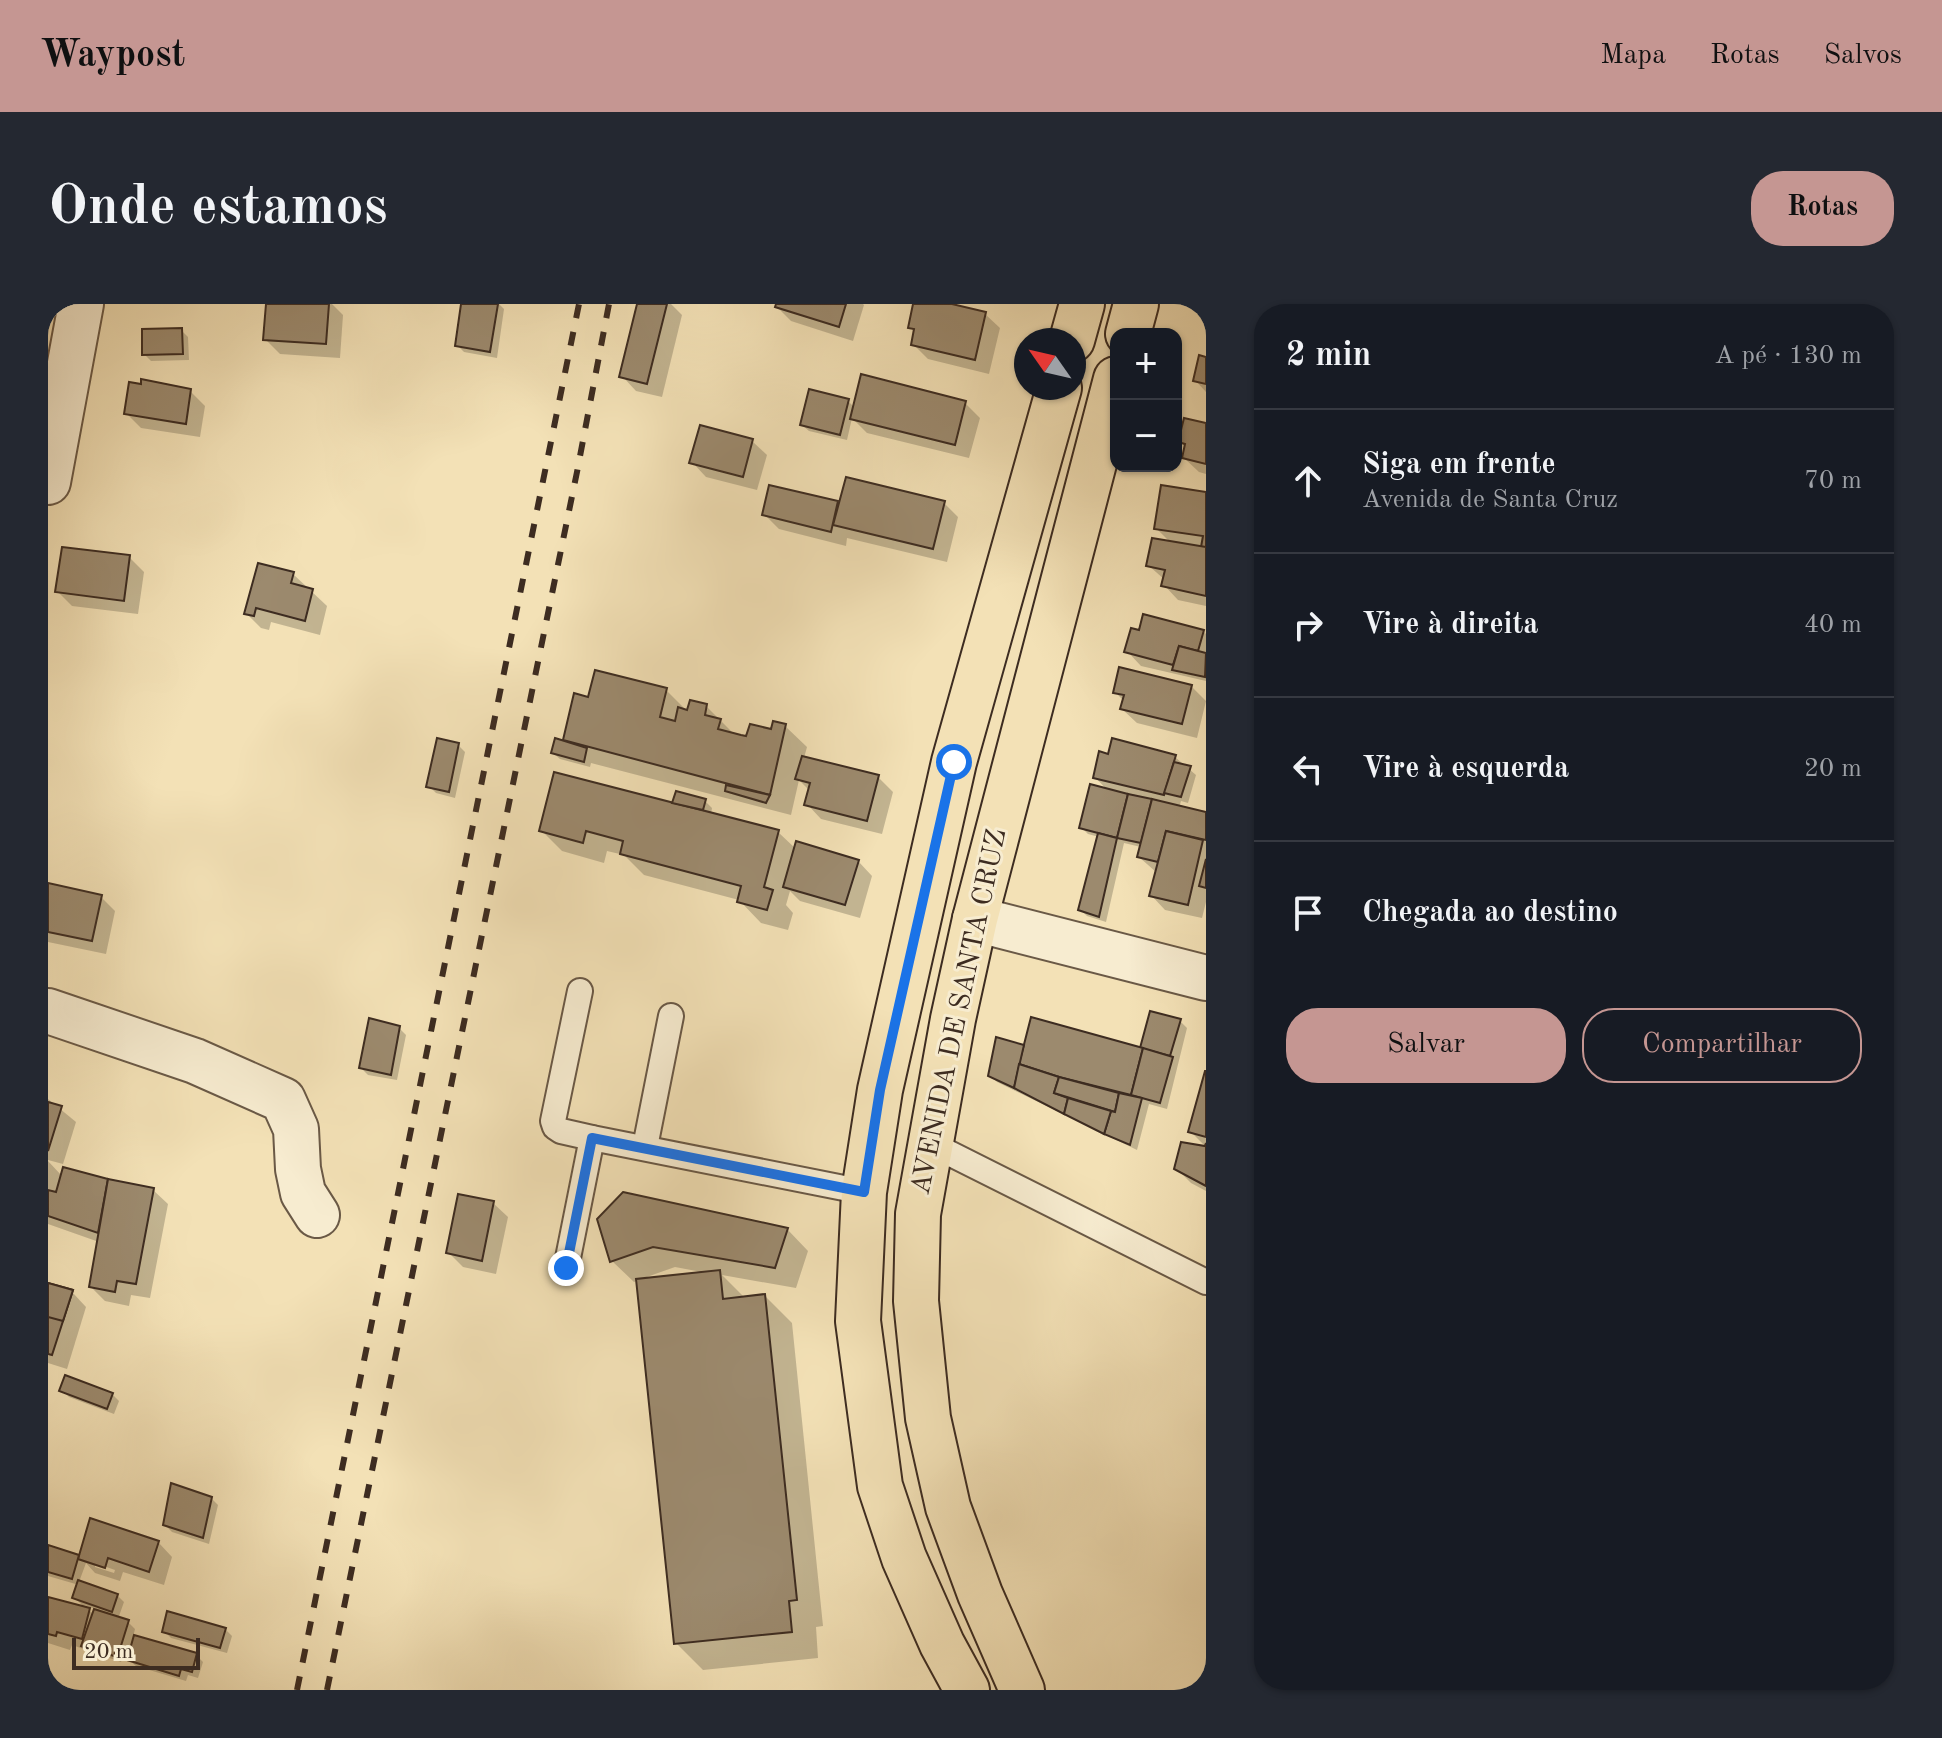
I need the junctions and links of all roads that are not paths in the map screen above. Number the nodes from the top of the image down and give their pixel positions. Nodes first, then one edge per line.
1 (81, 304) edge
2 (1082, 304) edge
3 (1136, 304) edge
4 (1075, 328) edge
5 (1130, 328) edge
6 (1056, 400) edge
7 (1111, 400) edge
8 (48, 482) edge
9 (975, 919) junction
10 (1206, 978) edge
11 (580, 991) dead end
12 (48, 1011) edge
13 (671, 1016) dead end
14 (592, 1138) junction
15 (929, 1143) junction
16 (645, 1147) junction
17 (864, 1192) junction
18 (317, 1215) dead end
19 (566, 1268) dead end
20 (1206, 1282) edge
21 (967, 1690) edge
22 (1022, 1690) edge

1 - 8 street
2 - 4 main road
3 - 5 main road
6 - 17 main road, AVENIDA DE SANTA CRUZ
7 - 9 main road, AVENIDA DE SANTA CRUZ
9 - 10 street
9 - 15 main road, AVENIDA DE SANTA CRUZ
11 - 14 lane
12 - 18 street
13 - 16 lane
14 - 16 lane
14 - 19 lane
15 - 20 lane
15 - 22 main road, AVENIDA DE SANTA CRUZ
16 - 17 lane
17 - 21 main road, AVENIDA DE SANTA CRUZ

